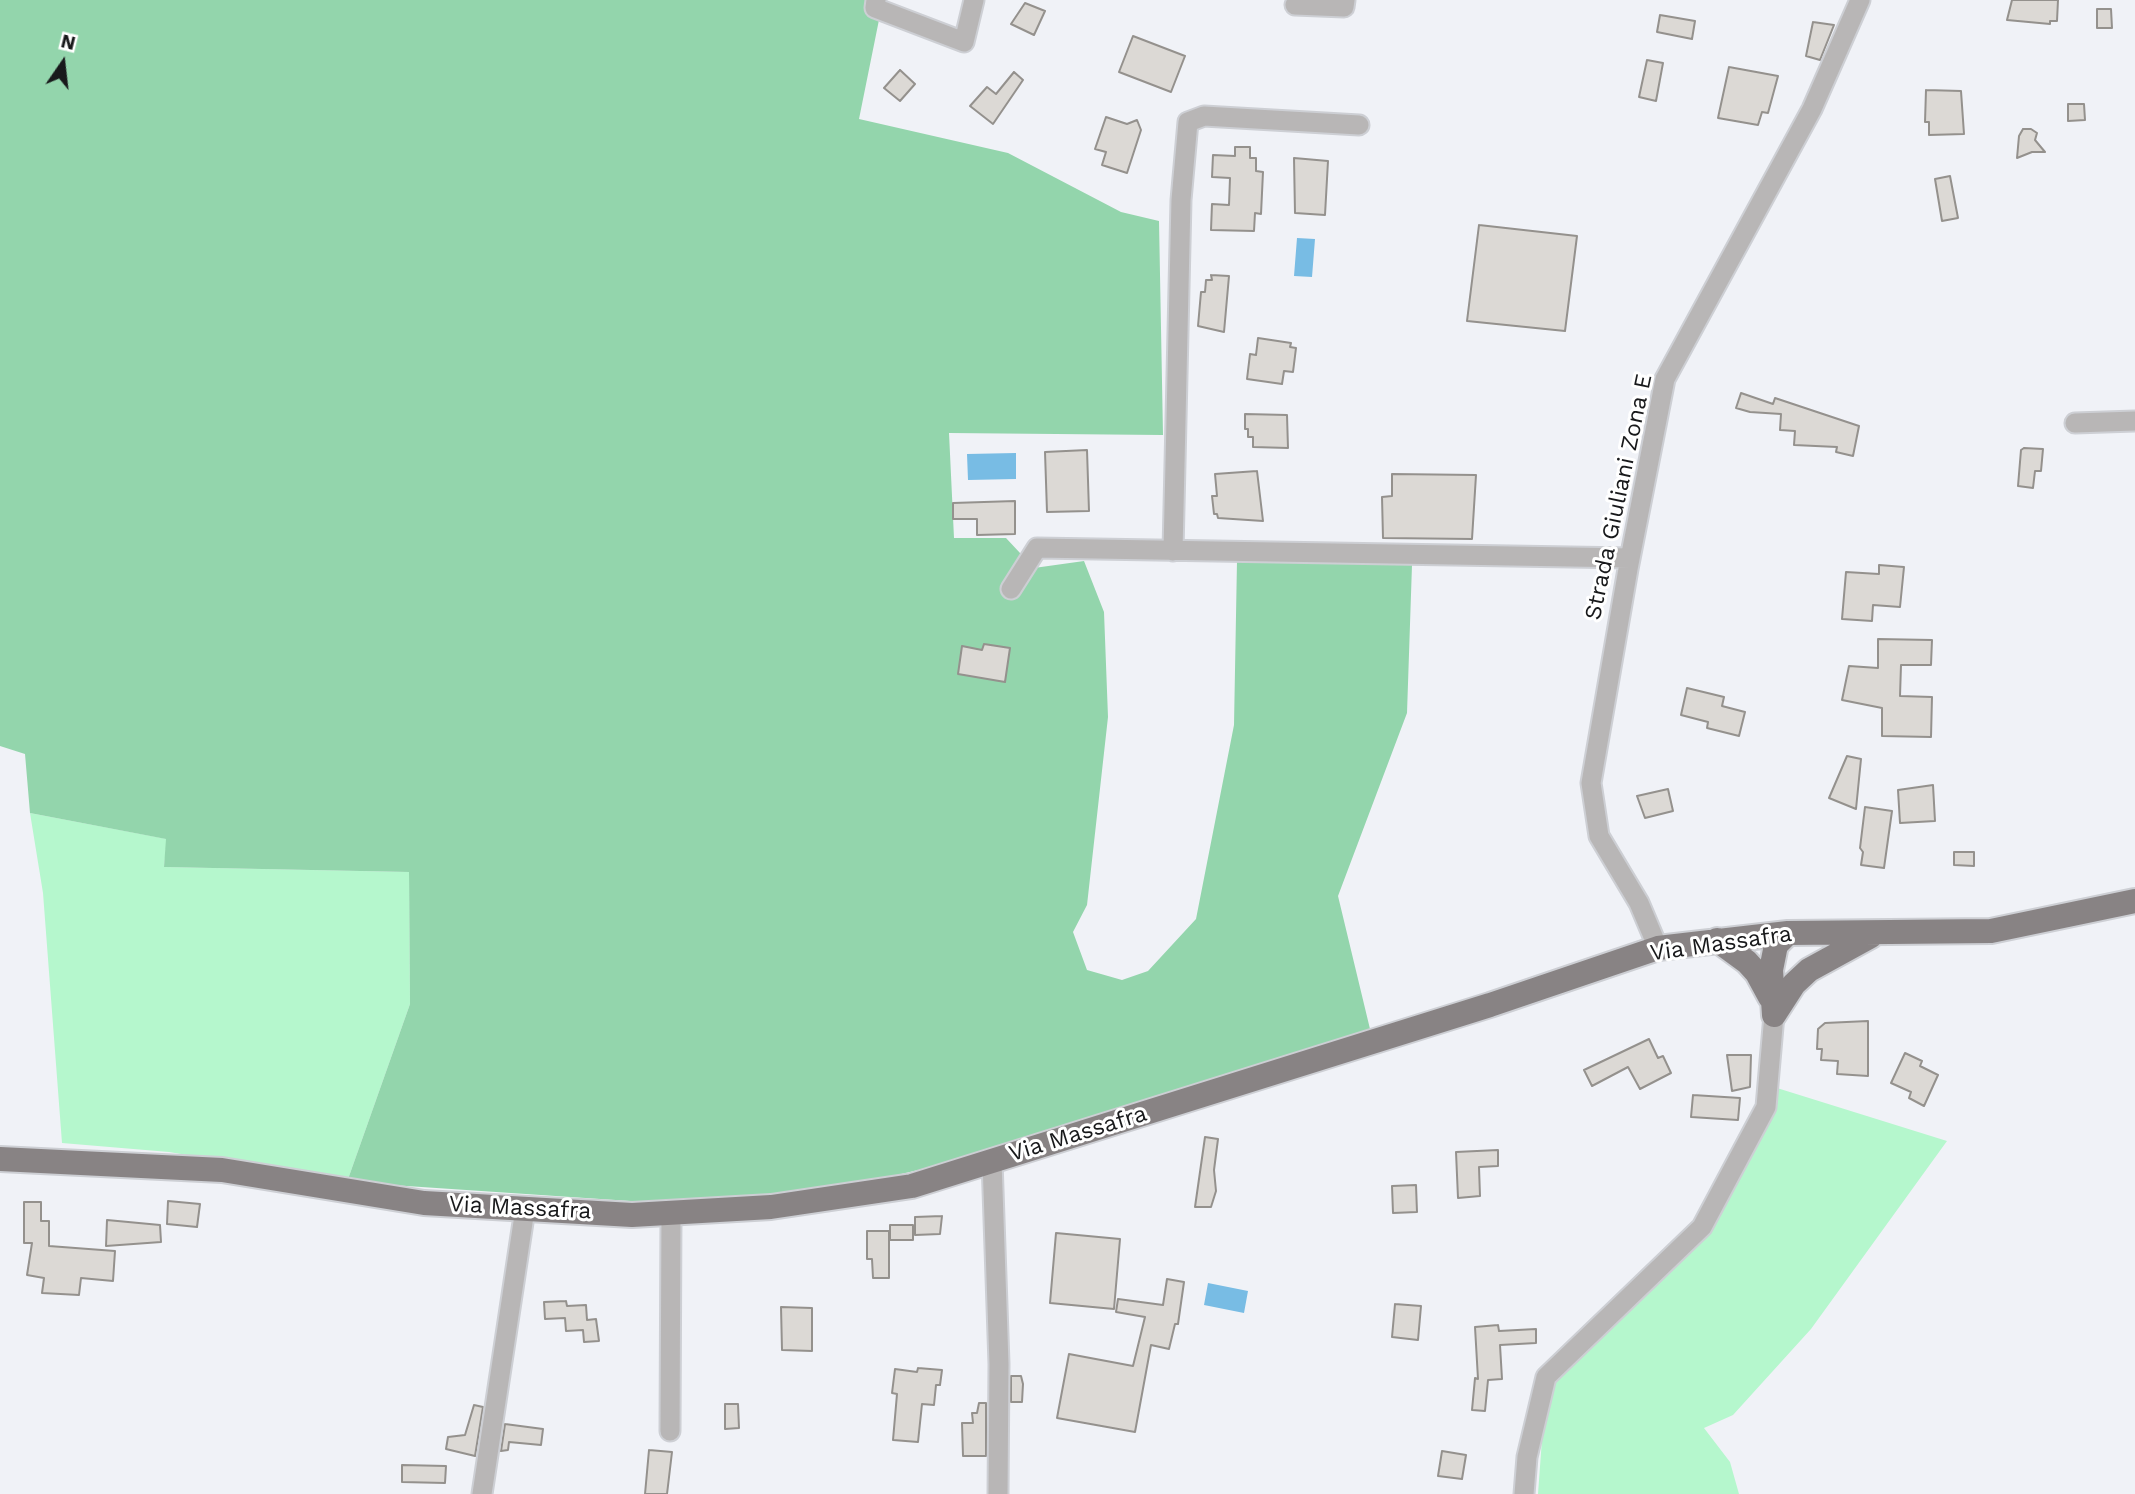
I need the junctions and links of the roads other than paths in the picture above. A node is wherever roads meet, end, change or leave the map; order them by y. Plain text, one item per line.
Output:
1 (876, 0) edge
2 (974, 0) edge
3 (1345, 0) edge
4 (1860, 0) edge
5 (1295, 5) dead end
6 (1359, 125) dead end
7 (2135, 421) edge
8 (2075, 423) dead end
9 (1174, 551) junction
10 (1630, 558) junction
11 (1011, 589) dead end
12 (2135, 901) edge
13 (1878, 932) junction
14 (1788, 933) junction
15 (1717, 940) junction
16 (1658, 948) junction
17 (1794, 984) junction
18 (1773, 1008) junction
19 (0, 1159) edge
20 (992, 1161) junction
21 (525, 1209) junction
22 (671, 1213) junction
23 (670, 1431) dead end
24 (482, 1494) edge
25 (998, 1494) edge
26 (1524, 1494) edge

1 - 2 street
3 - 5 street
4 - 10 street, Strada Giuliani Zona E
6 - 9 street
7 - 8 street
9 - 10 street
9 - 11 street
10 - 16 street, Strada Giuliani Zona E
12 - 13 main road, Via Massafra
13 - 14 main road, Via Massafra
13 - 17 main road
14 - 15 main road, Via Massafra
14 - 17 main road
14 - 18 main road
15 - 16 main road, Via Massafra
15 - 18 main road
16 - 20 main road, Via Massafra
17 - 18 main road
18 - 26 street
19 - 21 main road, Via Massafra
20 - 22 main road, Via Massafra
20 - 25 street
21 - 22 main road, Via Massafra
21 - 24 street
22 - 23 street

